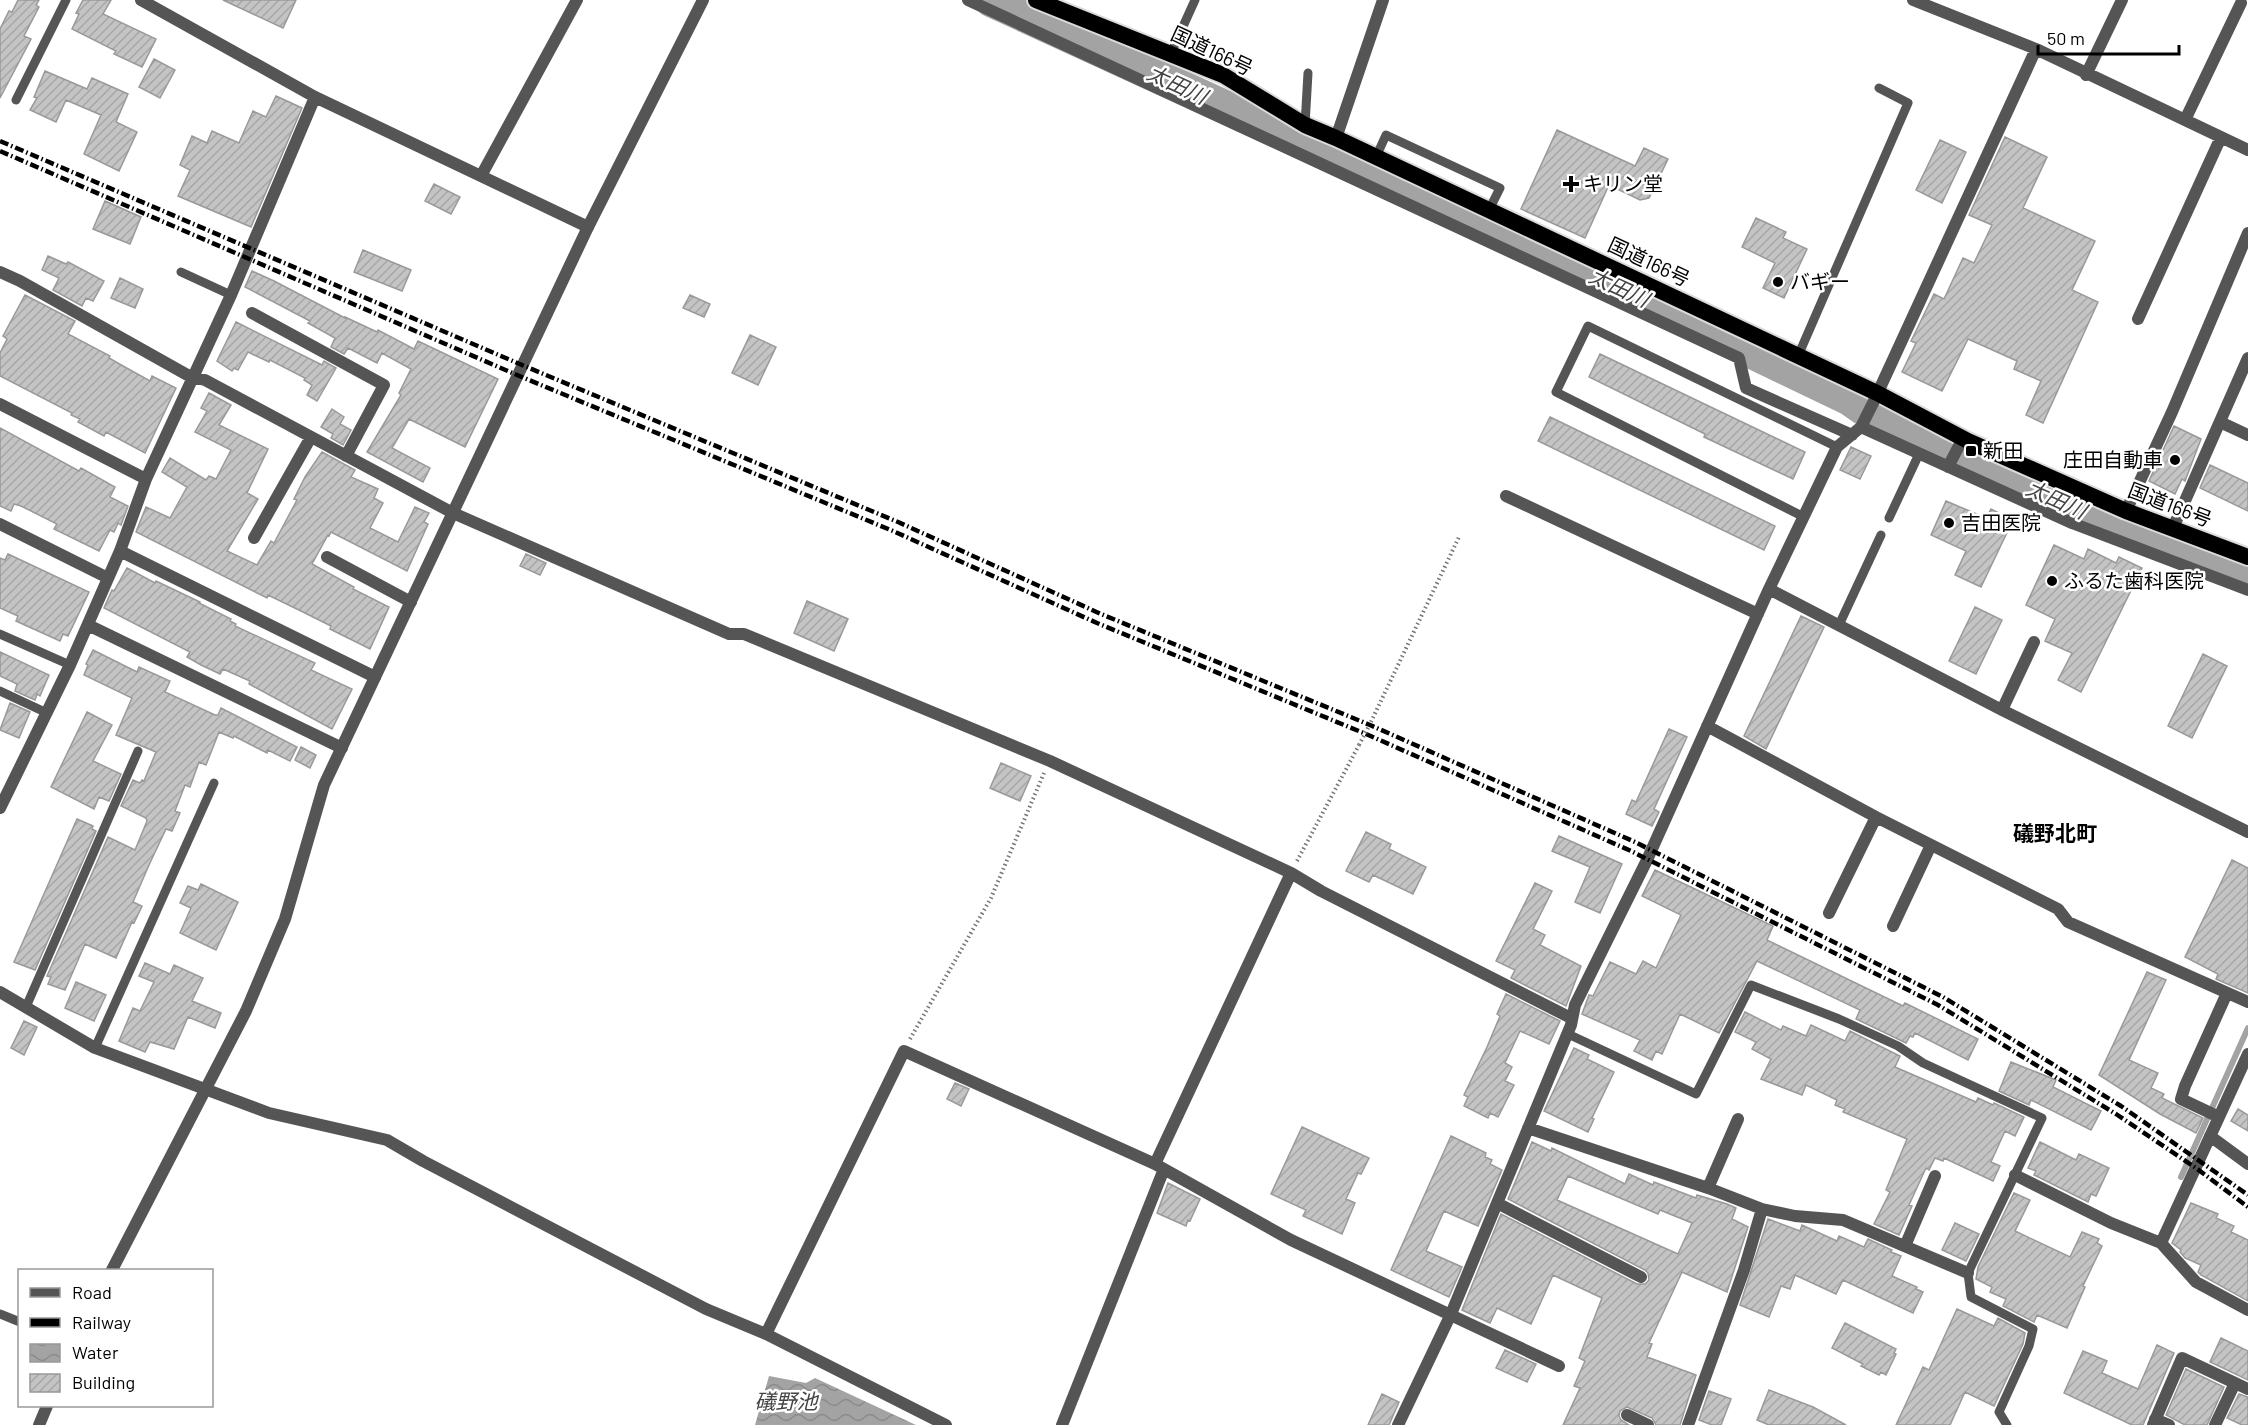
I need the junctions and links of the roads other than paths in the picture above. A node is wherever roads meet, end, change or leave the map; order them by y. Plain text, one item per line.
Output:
1 (66, 0) edge
2 (141, 0) edge
3 (577, 0) edge
4 (703, 0) edge
5 (968, 0) edge
6 (1195, 0) edge
7 (1383, 0) edge
8 (1913, 0) edge
9 (2122, 0) edge
10 (1044, 2) edge
11 (2241, 3) dead end
12 (2036, 49) junction
13 (1171, 53) junction
14 (1308, 73) dead end
15 (2086, 75) junction
16 (1878, 88) dead end
17 (315, 97) junction
18 (16, 100) dead end
19 (2185, 120) junction
20 (1305, 125) junction
21 (2221, 137) junction
22 (1336, 138) junction
23 (2248, 150) edge
24 (1376, 157) junction
25 (481, 176) junction
26 (1489, 210) junction
27 (588, 227) junction
28 (2248, 233) edge
29 (0, 272) edge
30 (181, 272) dead end
31 (231, 295) junction
32 (252, 313) dead end
33 (2138, 320) dead end
34 (1798, 356) junction
35 (2248, 358) edge
36 (192, 377) junction
37 (1876, 397) junction
38 (0, 404) edge
39 (2220, 422) junction
40 (1859, 428) junction
41 (2248, 435) edge
42 (311, 437) junction
43 (1961, 443) junction
44 (1837, 447) junction
45 (1919, 454) junction
46 (346, 456) junction
47 (1949, 465) junction
48 (146, 479) junction
49 (1506, 496) dead end
50 (2083, 498) junction
51 (2126, 511) junction
52 (453, 513) junction
53 (1804, 517) junction
54 (1889, 518) dead end
55 (2073, 520) junction
56 (0, 524) edge
57 (2173, 528) junction
58 (1881, 535) dead end
59 (254, 538) dead end
60 (120, 550) junction
61 (2248, 556) edge
62 (327, 557) dead end
63 (108, 578) junction
64 (1769, 590) junction
65 (2248, 590) edge
66 (411, 602) junction
67 (1758, 614) junction
68 (88, 625) junction
69 (1839, 625) junction
70 (0, 634) edge
71 (2034, 642) dead end
72 (70, 665) junction
73 (375, 677) junction
74 (0, 691) edge
75 (2002, 710) junction
76 (47, 712) junction
77 (1707, 726) junction
78 (342, 748) junction
79 (138, 751) dead end
80 (214, 783) dead end
81 (5, 785) edge
82 (0, 807) edge
83 (1876, 817) junction
84 (2248, 832) edge
85 (1931, 845) junction
86 (1291, 873) junction
87 (1829, 913) dead end
88 (1893, 926) dead end
89 (0, 992) edge
90 (2227, 993) junction
91 (2248, 1002) edge
92 (26, 1007) junction
93 (1571, 1018) junction
94 (1568, 1034) junction
95 (94, 1048) junction
96 (2248, 1054) edge
97 (205, 1091) junction
98 (2213, 1114) junction
99 (1738, 1119) dead end
100 (1528, 1128) junction
101 (2210, 1136) junction
102 (2248, 1164) edge
103 (1159, 1166) junction
104 (2015, 1175) junction
105 (1935, 1176) dead end
106 (1708, 1188) junction
107 (1497, 1203) junction
108 (1762, 1209) junction
109 (2161, 1243) junction
110 (1905, 1246) junction
111 (113, 1269) edge
112 (1968, 1273) junction
113 (1641, 1277) dead end
114 (2248, 1310) edge
115 (0, 1314) edge
116 (1451, 1314) junction
117 (18, 1321) edge
118 (766, 1334) junction
119 (1559, 1366) dead end
120 (2235, 1383) junction
121 (2248, 1389) edge
122 (48, 1407) edge
123 (1627, 1415) dead end
124 (2154, 1422) edge
125 (39, 1425) edge
126 (946, 1425) edge
127 (1062, 1425) edge
128 (1398, 1425) edge
129 (1648, 1425) edge
130 (1688, 1425) edge
131 (2007, 1425) edge
132 (2169, 1425) edge
133 (2215, 1425) edge

1 - 18 lane
2 - 17 street
3 - 25 street
4 - 27 street
5 - 40 street
6 - 13 lane
7 - 22 street
8 - 12 street
9 - 15 street
10 - 13 highway, 国道166号
11 - 19 street
12 - 15 street
12 - 37 street
13 - 20 highway, 国道166号
14 - 20 lane
15 - 19 street
16 - 34 lane
17 - 25 street
17 - 31 street
19 - 21 street
20 - 22 highway, 国道166号
21 - 23 street
21 - 33 street
22 - 24 highway, 国道166号
24 - 26 highway, 国道166号
24 - 26 lane
25 - 27 street
26 - 34 highway, 国道166号
27 - 52 street
28 - 51 street
29 - 36 street
30 - 31 lane
31 - 36 street
32 - 46 street
34 - 37 highway, 国道166号
35 - 39 street
36 - 42 street
36 - 48 street
37 - 40 street
37 - 43 highway, 国道166号
38 - 48 street
39 - 41 street
39 - 57 street
40 - 44 street
40 - 45 street
42 - 46 street
42 - 59 street
43 - 47 street
43 - 50 highway, 国道166号
44 - 53 street
44 - 53 lane
45 - 47 street
45 - 54 lane
46 - 52 street
47 - 55 street
48 - 60 street
49 - 67 street
50 - 51 highway, 国道166号
50 - 55 street
51 - 57 highway, 国道166号
52 - 66 street
52 - 86 street
53 - 64 street
55 - 65 street
56 - 63 street
57 - 61 highway, 国道166号
58 - 69 lane
60 - 63 street
60 - 73 street
62 - 66 street
63 - 68 street
64 - 67 street
64 - 69 street
66 - 73 street
67 - 77 street
68 - 72 street
68 - 78 street
69 - 75 street
70 - 72 lane
71 - 75 street
72 - 76 street
73 - 78 street
74 - 76 lane
75 - 84 street
76 - 81 street
77 - 83 street
77 - 93 street
78 - 97 street
79 - 92 lane
80 - 95 lane
81 - 82 street
83 - 85 street
83 - 87 street
85 - 88 street
85 - 90 street
86 - 93 street
86 - 103 street
89 - 92 street
90 - 91 street
90 - 98 street
92 - 95 street
93 - 94 street
94 - 100 street
94 - 104 lane
95 - 97 street
96 - 98 street
97 - 111 street
97 - 118 street
98 - 101 street
99 - 106 street
100 - 106 street
100 - 107 street
101 - 102 street
101 - 109 street
103 - 116 street
103 - 118 street
103 - 127 street
104 - 109 street
104 - 112 lane
105 - 110 street
106 - 108 street
107 - 113 street
107 - 116 street
108 - 110 street
108 - 130 street
109 - 114 street
110 - 112 street
112 - 131 lane
115 - 117 lane
116 - 119 street
116 - 128 street
118 - 126 street
120 - 121 street
120 - 124 street
120 - 133 street
122 - 125 street
123 - 129 street
124 - 132 street

